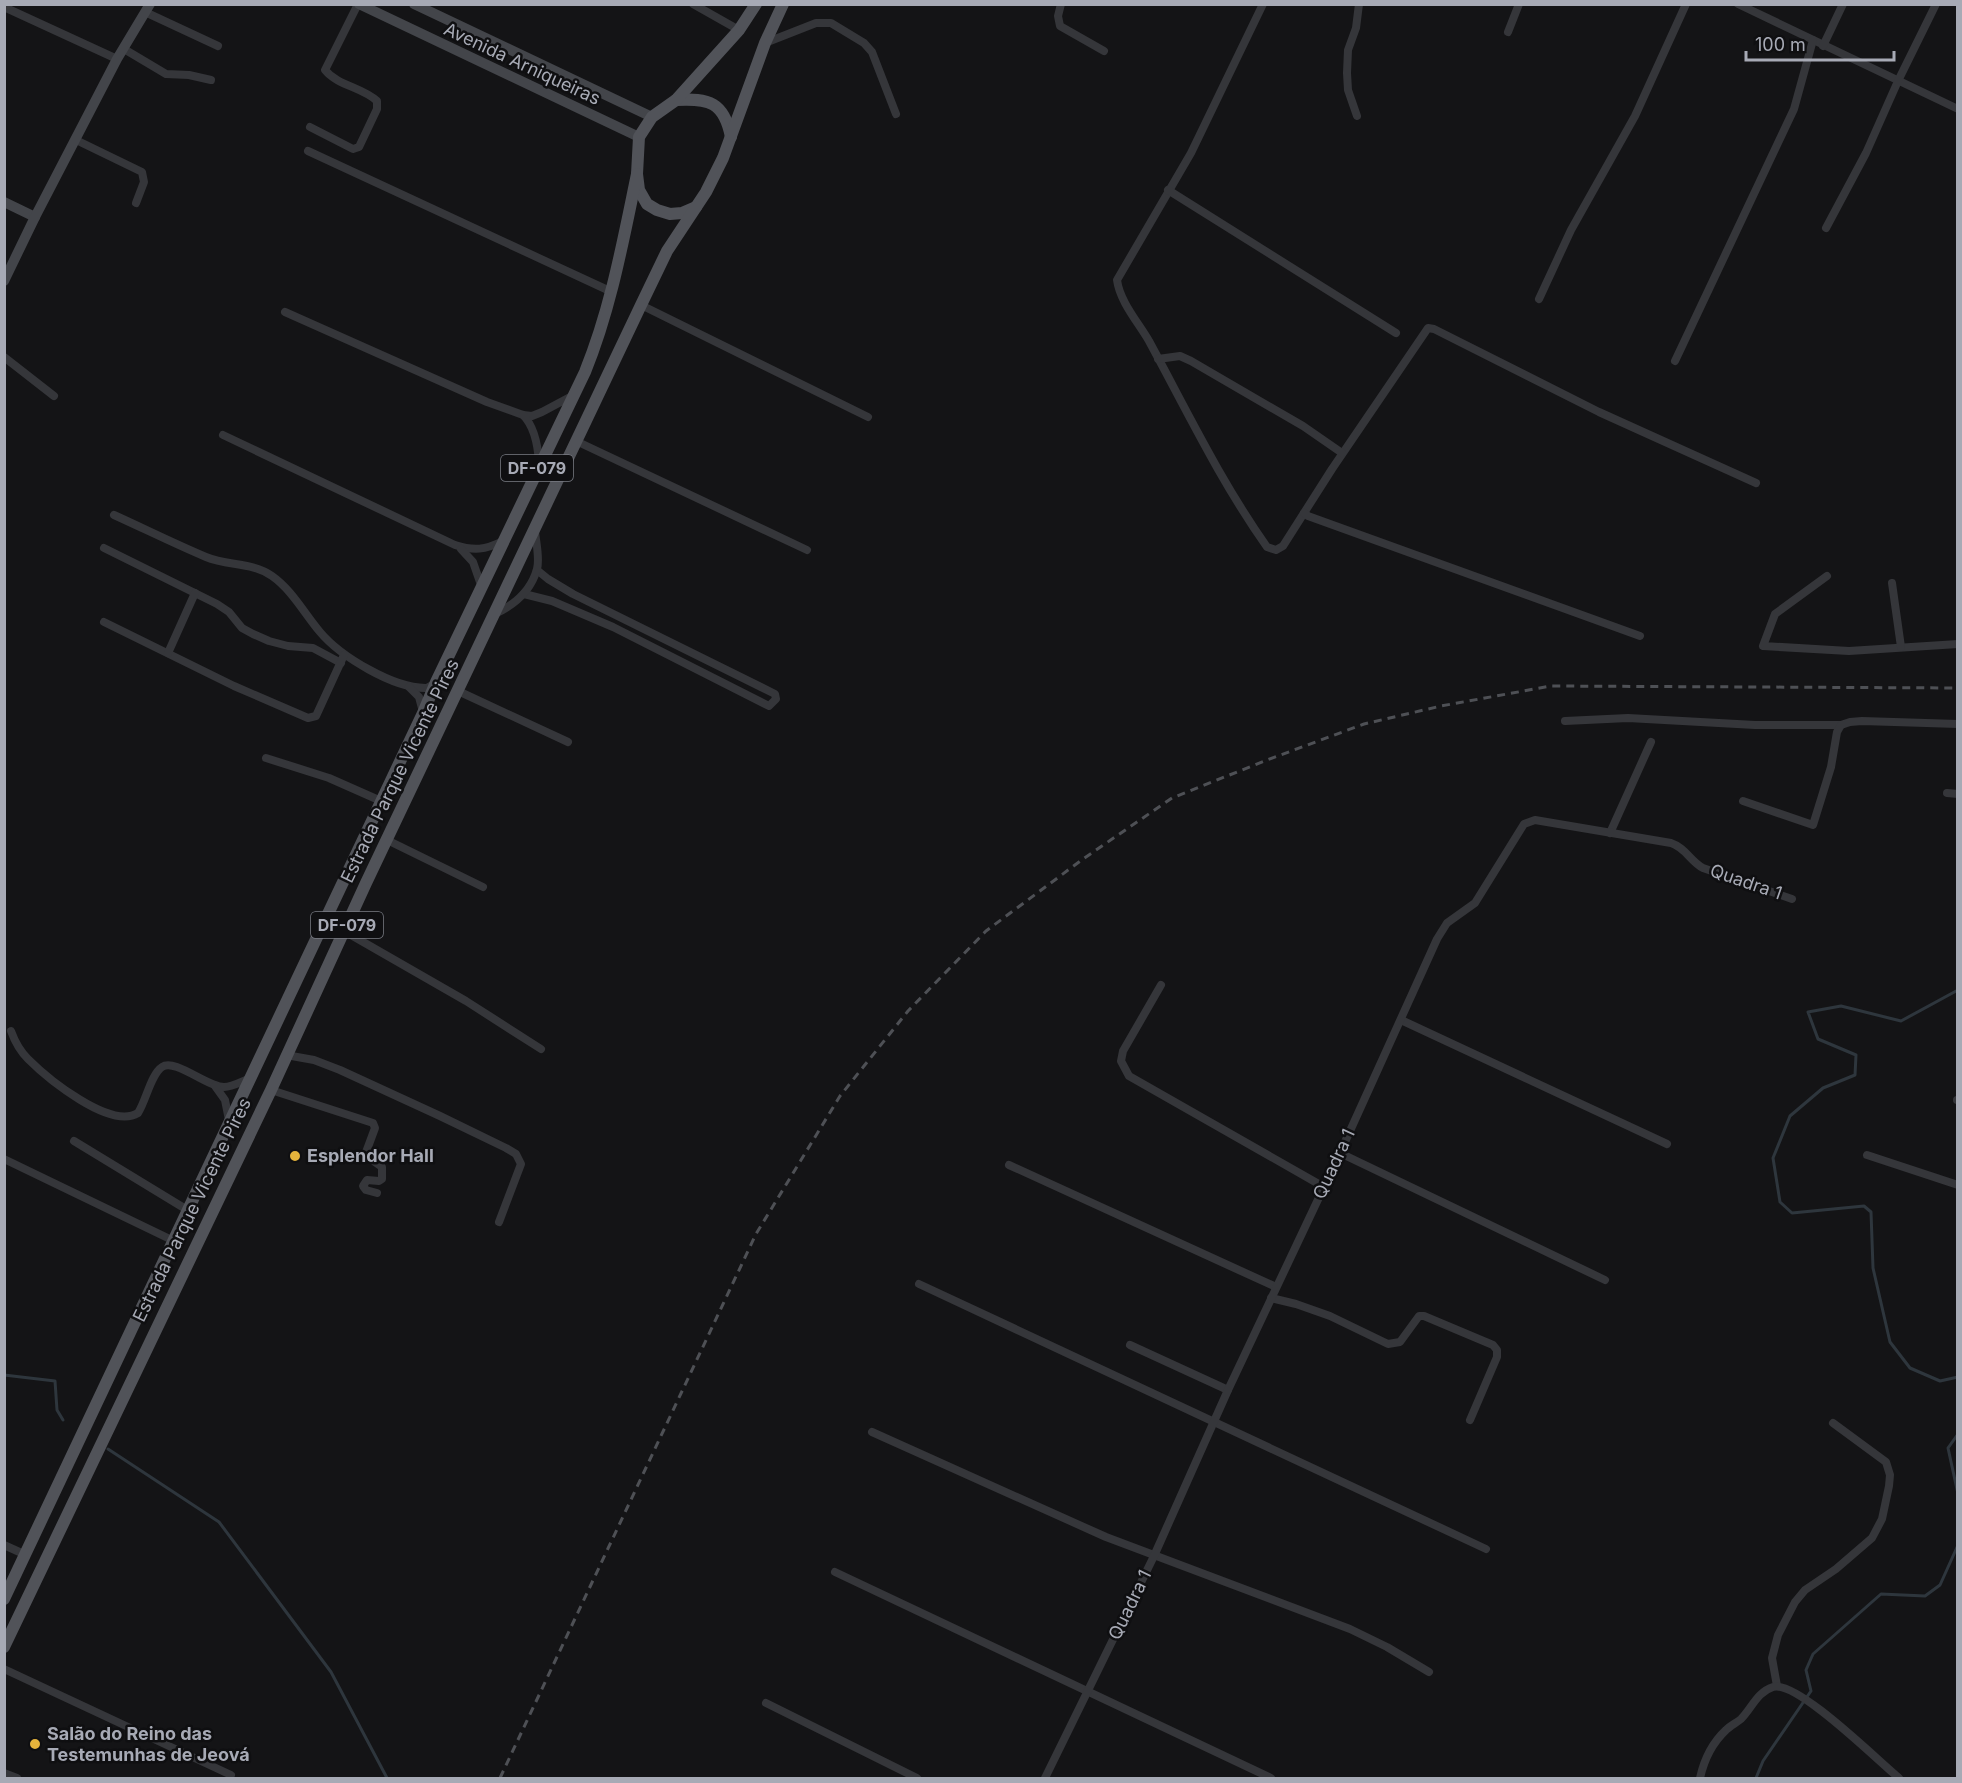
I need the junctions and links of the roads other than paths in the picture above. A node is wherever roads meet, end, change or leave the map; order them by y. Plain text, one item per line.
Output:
1 (359, 4) edge
2 (414, 4) edge
3 (693, 4) edge
4 (756, 4) edge
5 (783, 4) edge
6 (1061, 4) edge
7 (1263, 4) edge
8 (1359, 4) edge
9 (1519, 4) edge
10 (1686, 4) edge
11 (1738, 4) edge
12 (1843, 4) edge
13 (1936, 4) edge
14 (4, 7) edge
15 (148, 8) edge
16 (739, 30) junction
17 (1508, 32) dead end
18 (1813, 40) junction
19 (765, 43) junction
20 (218, 46) dead end
21 (1823, 46) junction
22 (124, 49) junction
23 (1104, 51) dead end
24 (117, 58) junction
25 (211, 80) dead end
26 (1898, 81) junction
27 (676, 100) junction
28 (1958, 109) edge
29 (896, 114) dead end
30 (1357, 116) dead end
31 (652, 117) junction
32 (310, 127) dead end
33 (639, 137) junction
34 (731, 138) junction
35 (76, 140) junction
36 (308, 151) dead end
37 (637, 174) junction
38 (1168, 190) junction
39 (4, 202) edge
40 (136, 203) dead end
41 (696, 207) junction
42 (35, 218) junction
43 (1826, 228) dead end
44 (6, 275) edge
45 (612, 292) junction
46 (1539, 299) dead end
47 (640, 304) junction
48 (285, 312) dead end
49 (1396, 333) dead end
50 (4, 357) edge
51 (1158, 359) junction
52 (1675, 361) dead end
53 (54, 396) dead end
54 (572, 396) junction
55 (523, 415) junction
56 (868, 417) dead end
57 (222, 435) dead end
58 (576, 441) junction
59 (1342, 453) junction
60 (540, 463) junction
61 (1756, 483) dead end
62 (1304, 513) junction
63 (114, 515) dead end
64 (535, 526) junction
65 (503, 541) junction
66 (455, 545) junction
67 (104, 548) dead end
68 (807, 550) dead end
69 (537, 570) junction
70 (1827, 576) dead end
71 (1892, 583) dead end
72 (481, 586) junction
73 (195, 593) junction
74 (524, 594) junction
75 (573, 594) junction
76 (568, 608) junction
77 (494, 615) junction
78 (618, 617) junction
79 (104, 622) dead end
80 (613, 627) junction
81 (1640, 636) dead end
82 (1958, 644) edge
83 (1900, 647) junction
84 (684, 649) junction
85 (168, 653) junction
86 (342, 659) junction
87 (680, 659) junction
88 (436, 682) junction
89 (408, 686) junction
90 (458, 691) junction
91 (423, 713) junction
92 (1565, 721) dead end
93 (1958, 724) edge
94 (1841, 725) junction
95 (568, 742) dead end
96 (1651, 742) dead end
97 (266, 758) dead end
98 (1947, 793) dead end
99 (1958, 794) edge
100 (381, 801) junction
101 (1743, 801) dead end
102 (372, 820) junction
103 (392, 828) junction
104 (1610, 833) junction
105 (387, 840) junction
106 (361, 844) junction
107 (380, 853) junction
108 (483, 887) dead end
109 (1792, 899) dead end
110 (344, 931) junction
111 (1161, 985) dead end
112 (1401, 1020) junction
113 (11, 1031) dead end
114 (541, 1049) dead end
115 (286, 1055) junction
116 (251, 1078) junction
117 (215, 1086) junction
118 (271, 1090) junction
119 (229, 1120) junction
120 (74, 1141) dead end
121 (1667, 1144) dead end
122 (1340, 1154) junction
123 (1867, 1155) dead end
124 (4, 1159) edge
125 (1009, 1165) dead end
126 (1958, 1185) edge
127 (1324, 1187) junction
128 (377, 1193) dead end
129 (189, 1211) junction
130 (499, 1221) dead end
131 (174, 1241) junction
132 (1605, 1280) dead end
133 (919, 1284) dead end
134 (1276, 1287) junction
135 (1271, 1298) junction
136 (1130, 1345) dead end
137 (1227, 1390) junction
138 (1470, 1420) dead end
139 (1213, 1423) junction
140 (1833, 1423) dead end
141 (872, 1432) dead end
142 (4, 1545) edge
143 (1486, 1549) dead end
144 (26, 1555) junction
145 (1154, 1556) junction
146 (835, 1572) dead end
147 (4, 1599) edge
148 (4, 1605) edge
149 (4, 1609) edge
150 (7, 1633) edge
151 (4, 1647) edge
152 (4, 1669) edge
153 (1429, 1672) dead end
154 (1777, 1686) junction
155 (1087, 1693) junction
156 (766, 1703) dead end
157 (4, 1773) edge
158 (231, 1775) dead end
159 (17, 1779) edge
160 (917, 1779) edge
161 (1045, 1779) edge
162 (1271, 1779) edge
163 (1700, 1779) edge
164 (1899, 1779) edge

1 - 32 street
1 - 33 street, Avenida Arniqueiras
2 - 31 street, Avenida Arniqueiras
3 - 16 street
4 - 16 main road, DF-079
5 - 19 main road, DF-079
6 - 23 street
7 - 38 street
8 - 30 street
9 - 17 street
10 - 46 street
11 - 18 street
12 - 21 street
13 - 26 street
14 - 24 street
15 - 20 street
15 - 22 street
16 - 27 main road, DF-079
18 - 21 street
18 - 52 street
19 - 29 street
19 - 34 main road, DF-079
21 - 26 street
22 - 24 street
22 - 25 street
24 - 35 street
26 - 28 street
26 - 43 street
27 - 31 main road, DF-079
27 - 34 main road
31 - 33 main road, DF-079
33 - 37 main road, DF-079
34 - 41 main road, DF-079
35 - 40 street
35 - 42 street
36 - 45 street
37 - 41 main road, DF-079
37 - 45 main road, Estrada Parque Vicente Pires / DF-079
38 - 49 street
38 - 51 street
39 - 42 street
41 - 47 main road, Estrada Parque Vicente Pires / DF-079
42 - 44 street
45 - 54 main road, Estrada Parque Vicente Pires / DF-079
47 - 56 street
47 - 58 main road, Estrada Parque Vicente Pires / DF-079
48 - 55 street
50 - 53 street
51 - 59 street
51 - 62 street
54 - 55 street
54 - 60 main road, Estrada Parque Vicente Pires / DF-079
55 - 60 street
57 - 66 street
58 - 64 main road, Estrada Parque Vicente Pires / DF-079
58 - 68 street
59 - 61 street
59 - 62 street
60 - 65 main road, Estrada Parque Vicente Pires / DF-079
62 - 81 street
63 - 86 street
64 - 69 street
64 - 77 main road, Estrada Parque Vicente Pires / DF-079
65 - 66 street
65 - 72 main road, Estrada Parque Vicente Pires / DF-079
66 - 72 street
67 - 73 street
69 - 74 street
69 - 75 street
70 - 83 street
71 - 83 street
72 - 88 main road, Estrada Parque Vicente Pires / DF-079
73 - 85 street
73 - 86 street
74 - 76 street
74 - 77 street
75 - 76 street
75 - 78 street
76 - 80 street
77 - 90 main road, Estrada Parque Vicente Pires / DF-079
78 - 80 street
78 - 84 street
79 - 85 street
80 - 87 street
82 - 83 street
84 - 87 street
84 - 87 street
85 - 86 street
86 - 89 street
88 - 89 street
88 - 91 main road, Estrada Parque Vicente Pires / DF-079
89 - 91 street
90 - 95 street
90 - 103 main road, Estrada Parque Vicente Pires / DF-079
91 - 100 main road, Estrada Parque Vicente Pires / DF-079
92 - 94 street
93 - 94 street
94 - 101 street
96 - 104 street
97 - 100 street
98 - 99 street
100 - 102 main road, Estrada Parque Vicente Pires / DF-079
102 - 103 main road
102 - 106 main road, Estrada Parque Vicente Pires / DF-079
103 - 105 main road, Estrada Parque Vicente Pires / DF-079
104 - 109 street, Quadra 1
104 - 112 street, Quadra 1
105 - 107 main road, Estrada Parque Vicente Pires / DF-079
105 - 108 street
106 - 107 main road
106 - 116 main road, Estrada Parque Vicente Pires / DF-079
107 - 110 main road, Estrada Parque Vicente Pires / DF-079
110 - 114 street
110 - 115 main road, Estrada Parque Vicente Pires / DF-079
111 - 127 street
112 - 121 street
112 - 122 street, Quadra 1
113 - 117 street
115 - 118 main road, Estrada Parque Vicente Pires / DF-079
115 - 130 street
116 - 117 street
116 - 119 main road, Estrada Parque Vicente Pires / DF-079
117 - 119 street
118 - 128 street
118 - 150 main road, Estrada Parque Vicente Pires / DF-079
119 - 129 main road, Estrada Parque Vicente Pires / DF-079
120 - 129 street
122 - 127 street, Quadra 1
122 - 132 street
123 - 126 street
124 - 131 street
125 - 134 street
127 - 134 street, Quadra 1
129 - 131 main road, Estrada Parque Vicente Pires / DF-079
131 - 144 main road, Estrada Parque Vicente Pires / DF-079
133 - 139 street
134 - 135 street, Quadra 1
135 - 137 street, Quadra 1
135 - 138 street
136 - 137 street
137 - 139 street, Quadra 1
139 - 143 street
139 - 145 street, Quadra 1
140 - 154 street
141 - 145 street
142 - 144 street
144 - 147 main road, Estrada Parque Vicente Pires / DF-079
145 - 153 street
145 - 155 street, Quadra 1
146 - 155 street
148 - 149 main road
150 - 151 main road, Estrada Parque Vicente Pires / DF-079
152 - 158 street
154 - 163 street
154 - 164 street
155 - 161 street, Quadra 1
155 - 162 street
156 - 160 street
157 - 159 street

